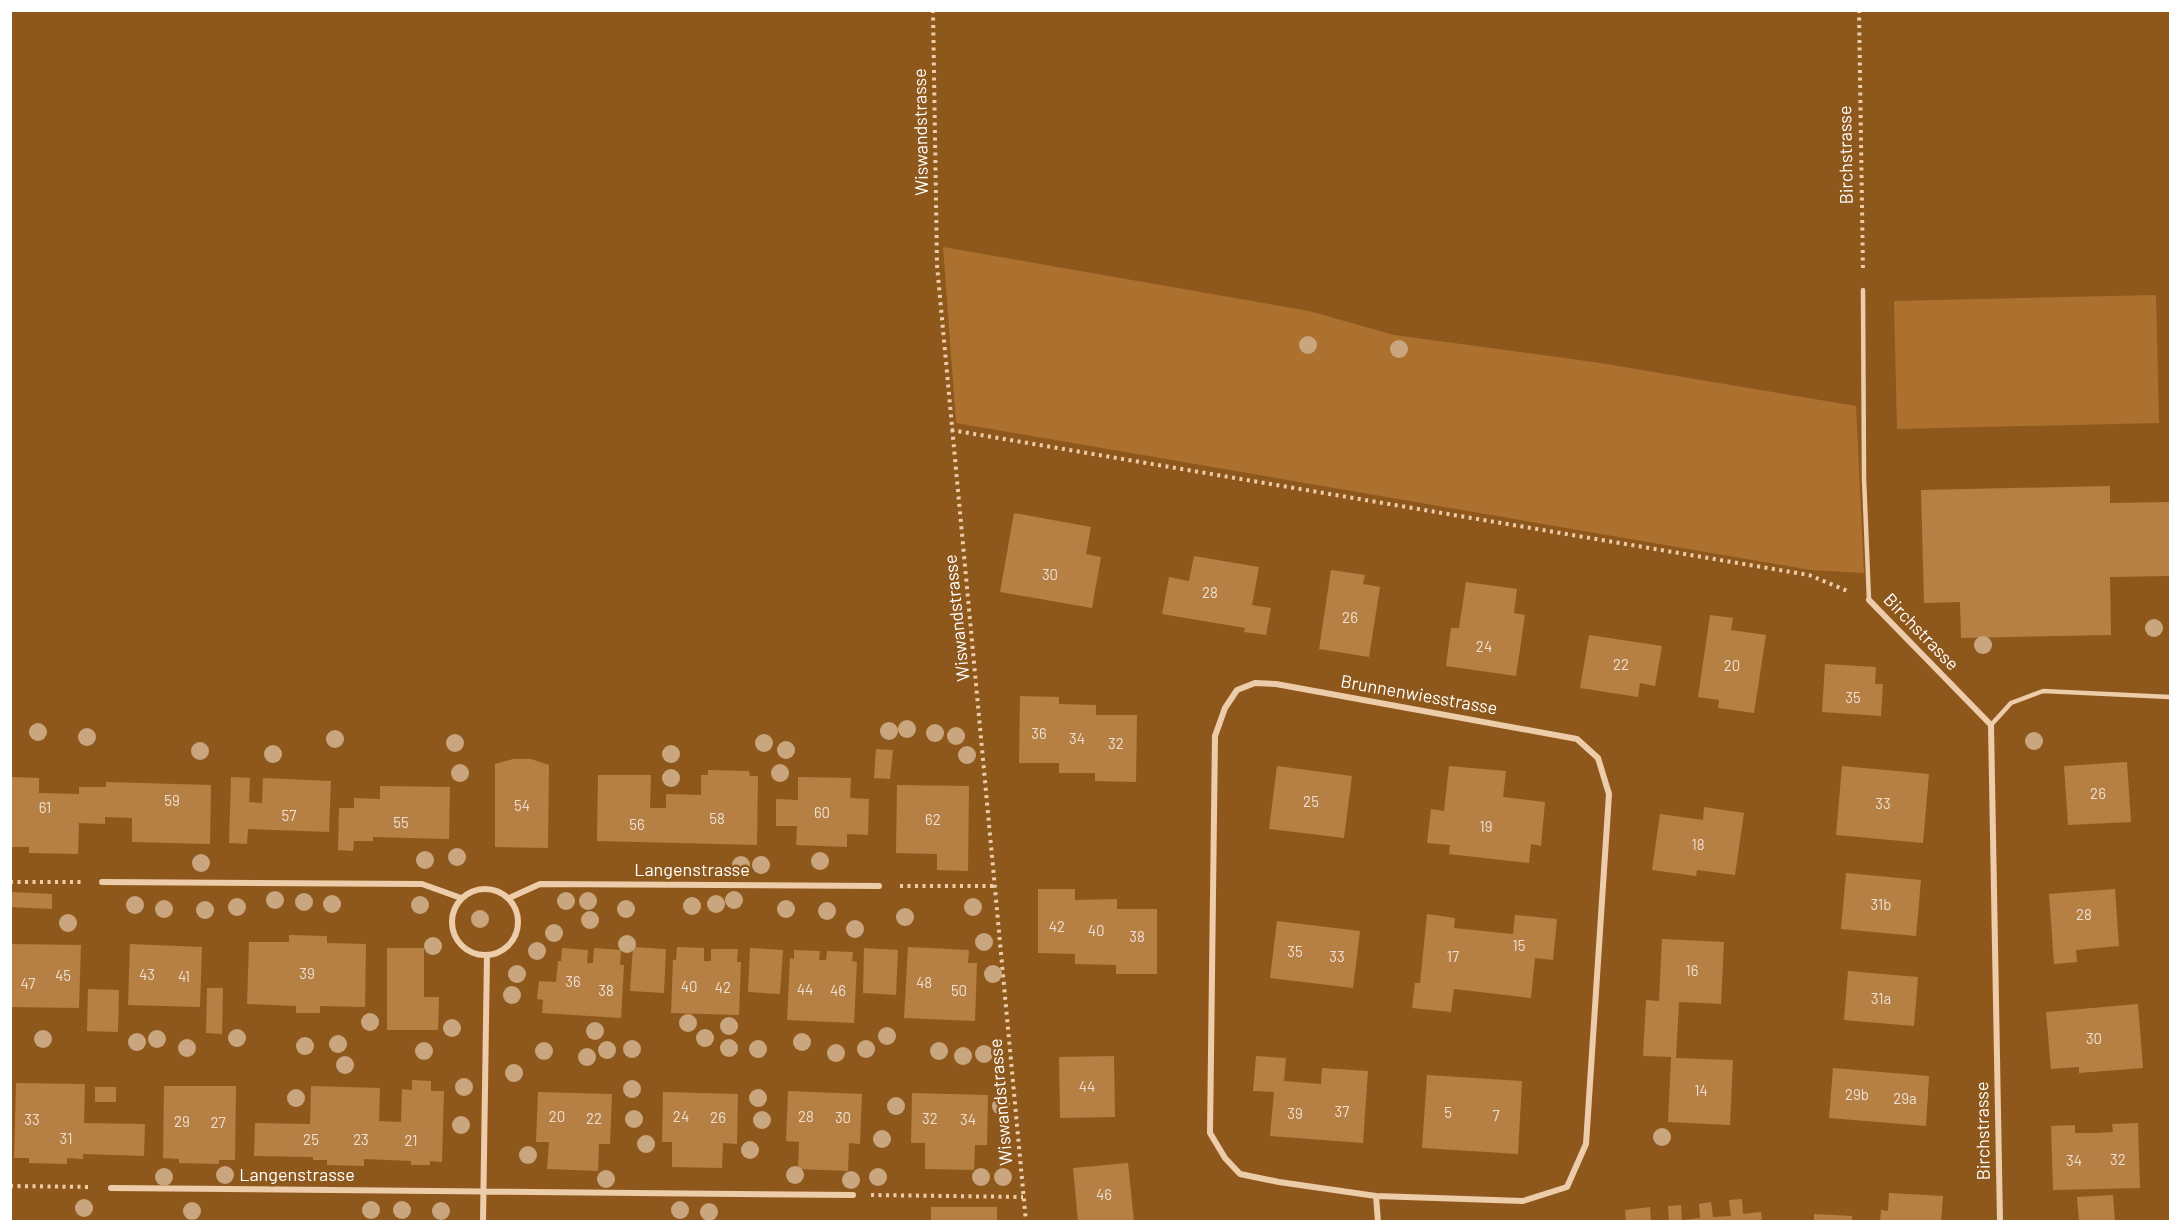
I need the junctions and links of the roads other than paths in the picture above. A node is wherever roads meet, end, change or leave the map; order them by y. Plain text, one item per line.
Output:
1 (1863, 290) road end
2 (1869, 600) joint
3 (2170, 697) edge
4 (1991, 725) junction
5 (102, 882) road end
6 (879, 886) road end
7 (460, 898) junction
8 (509, 898) junction
9 (487, 955) junction
10 (111, 1188) road end
11 (482, 1191) junction
12 (853, 1195) road end
13 (1376, 1196) junction
14 (483, 1221) edge
15 (1378, 1221) edge
16 (2000, 1221) edge

1 - 2 lane, Birchstrasse
2 - 4 street, Birchstrasse
3 - 4 lane
4 - 16 street, Birchstrasse
5 - 7 street
6 - 8 street, Langenstrasse
7 - 8 street
7 - 9 street
8 - 9 street
9 - 11 street
10 - 11 street, Langenstrasse
11 - 12 street, Langenstrasse
11 - 14 street
13 - 13 street, Brunnenwiesstrasse
13 - 15 street

